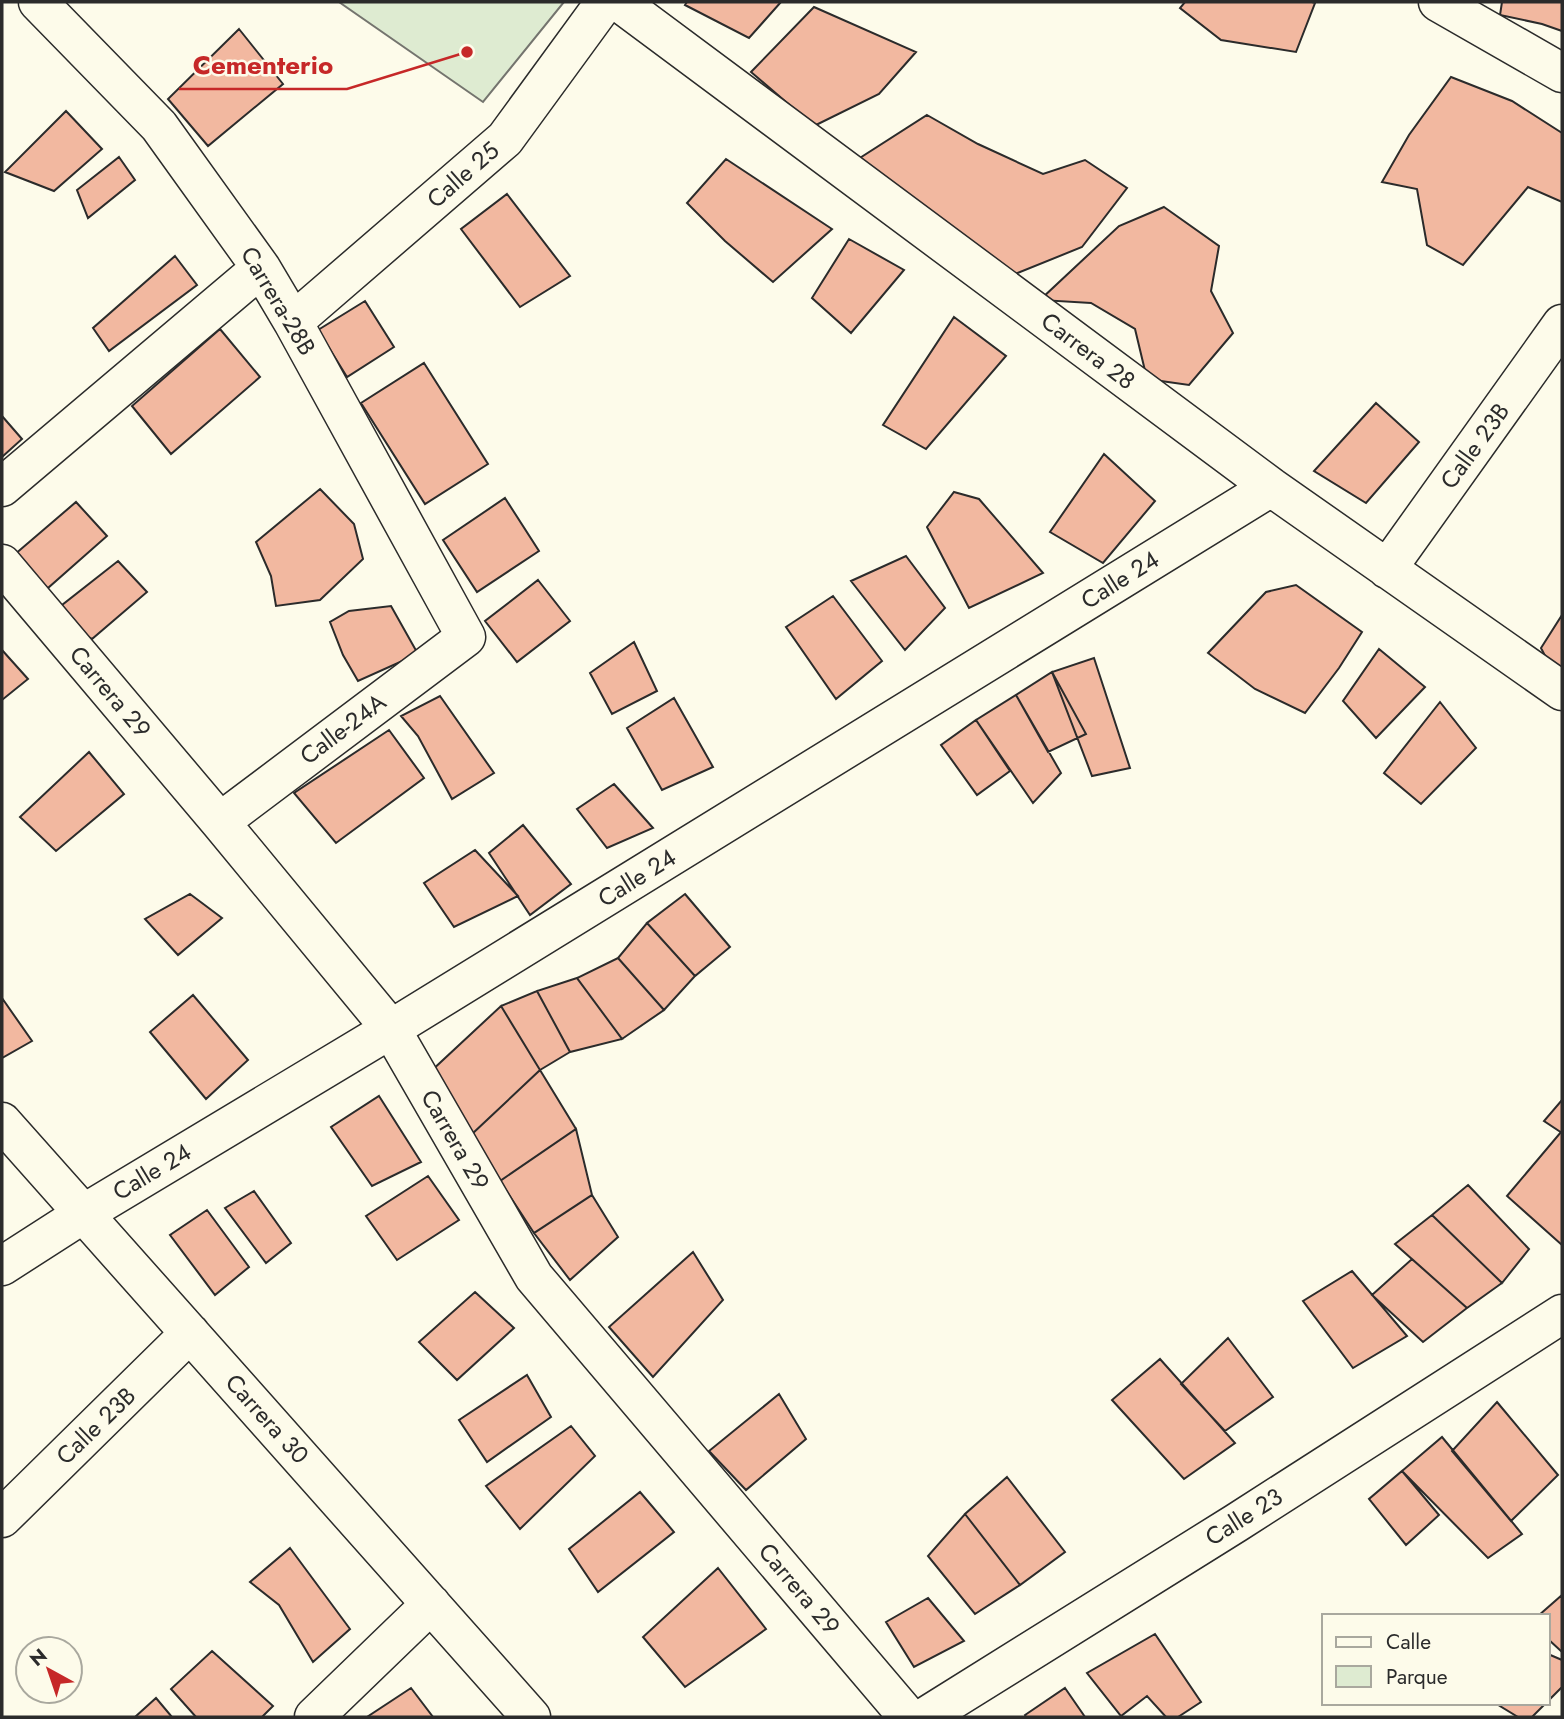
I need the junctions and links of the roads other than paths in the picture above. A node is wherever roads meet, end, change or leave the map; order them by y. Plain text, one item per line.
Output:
1 (38, 2) edge
2 (605, 2) edge
3 (619, 2) edge
4 (1438, 2) edge
5 (1562, 73) edge
6 (261, 268) junction
7 (293, 322) junction
8 (1562, 324) edge
9 (2, 487) edge
10 (1271, 487) junction
11 (2, 564) edge
12 (1387, 569) junction
13 (466, 637) joint
14 (1562, 691) edge
15 (220, 822) junction
16 (391, 1029) junction
17 (2, 1122) edge
18 (83, 1214) junction
19 (2, 1266) edge
20 (1562, 1314) edge
21 (190, 1333) junction
22 (2, 1518) edge
23 (430, 1604) junction
24 (314, 1717) edge
25 (531, 1717) edge
26 (908, 1717) edge
27 (925, 1717) edge

1 - 6 street, Carrera-28B
2 - 7 street, Calle 25
3 - 10 street, Carrera 28
4 - 5 street
6 - 7 street, Carrera-28B
6 - 9 street
7 - 13 street, Carrera-28B
8 - 12 street, Calle 23B
10 - 12 street, Carrera 28
10 - 16 street, Calle 24
11 - 15 street, Carrera 29
12 - 14 street, Carrera 28
13 - 15 street, Calle-24A
15 - 16 street, Carrera 29
16 - 18 street, Calle 24
16 - 26 street, Carrera 29
17 - 18 street, Carrera 30
18 - 19 street, Calle 24
18 - 21 street, Carrera 30
20 - 27 street, Calle 23
21 - 22 street, Calle 23B
21 - 23 street, Carrera 30
23 - 24 street
23 - 25 street, Carrera 30

